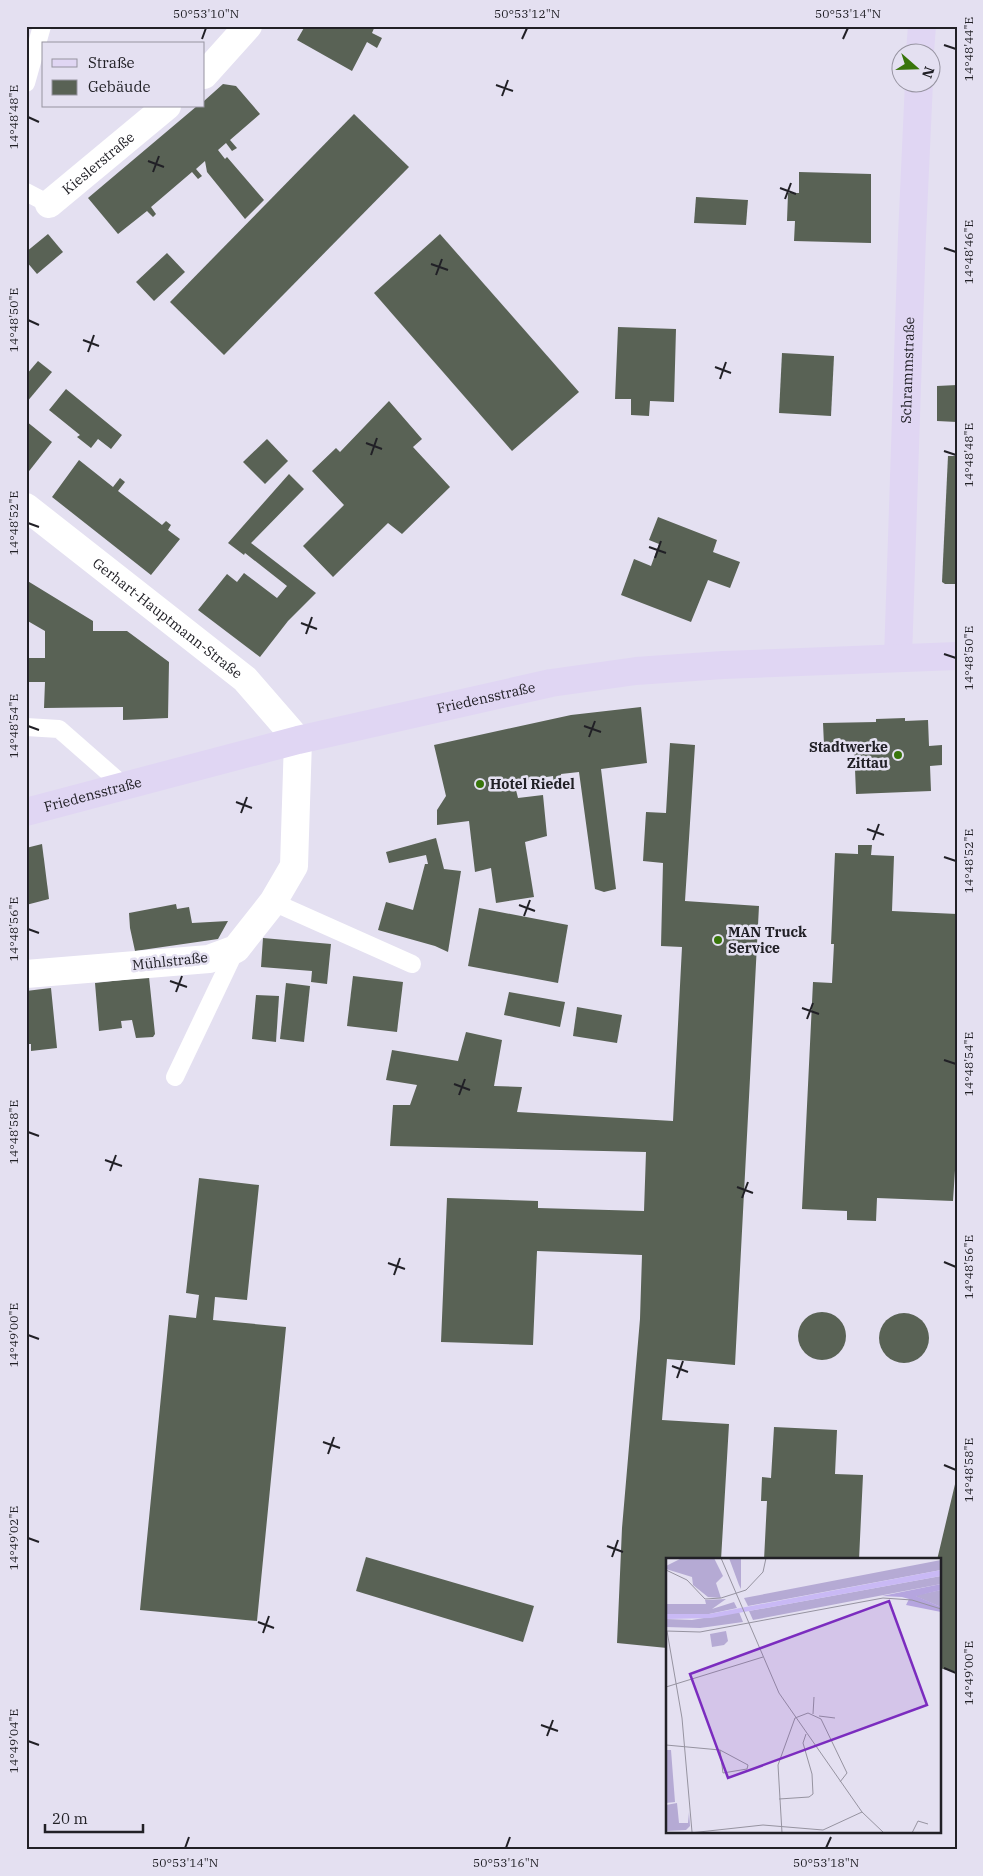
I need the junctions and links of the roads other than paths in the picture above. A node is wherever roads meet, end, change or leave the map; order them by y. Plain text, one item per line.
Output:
1 (42, 26) edge
2 (248, 26) edge
3 (922, 26) edge
4 (921, 42) edge
5 (205, 74) edge
6 (26, 83) edge
7 (919, 92) edge
8 (164, 108) edge
9 (37, 198) edge
10 (26, 507) edge
11 (957, 656) edge
12 (898, 658) junction
13 (26, 727) edge
14 (298, 740) junction
15 (124, 786) junction
16 (26, 812) edge
17 (273, 902) junction
18 (236, 949) junction
19 (412, 964) dead end
20 (26, 974) edge
21 (176, 1077) dead end

1 - 6 lane
2 - 5 street
3 - 4 main road
7 - 12 main road, Schrammstraße
8 - 9 street, Kieslerstraße
10 - 14 street, Gerhart-Hauptmann-Straße
11 - 12 main road, Friedensstraße
12 - 14 main road, Friedensstraße
13 - 15 lane
14 - 15 main road, Friedensstraße
14 - 17 street
15 - 16 main road, Friedensstraße
17 - 18 street
17 - 19 lane
18 - 20 street, Mühlstraße
18 - 21 lane

